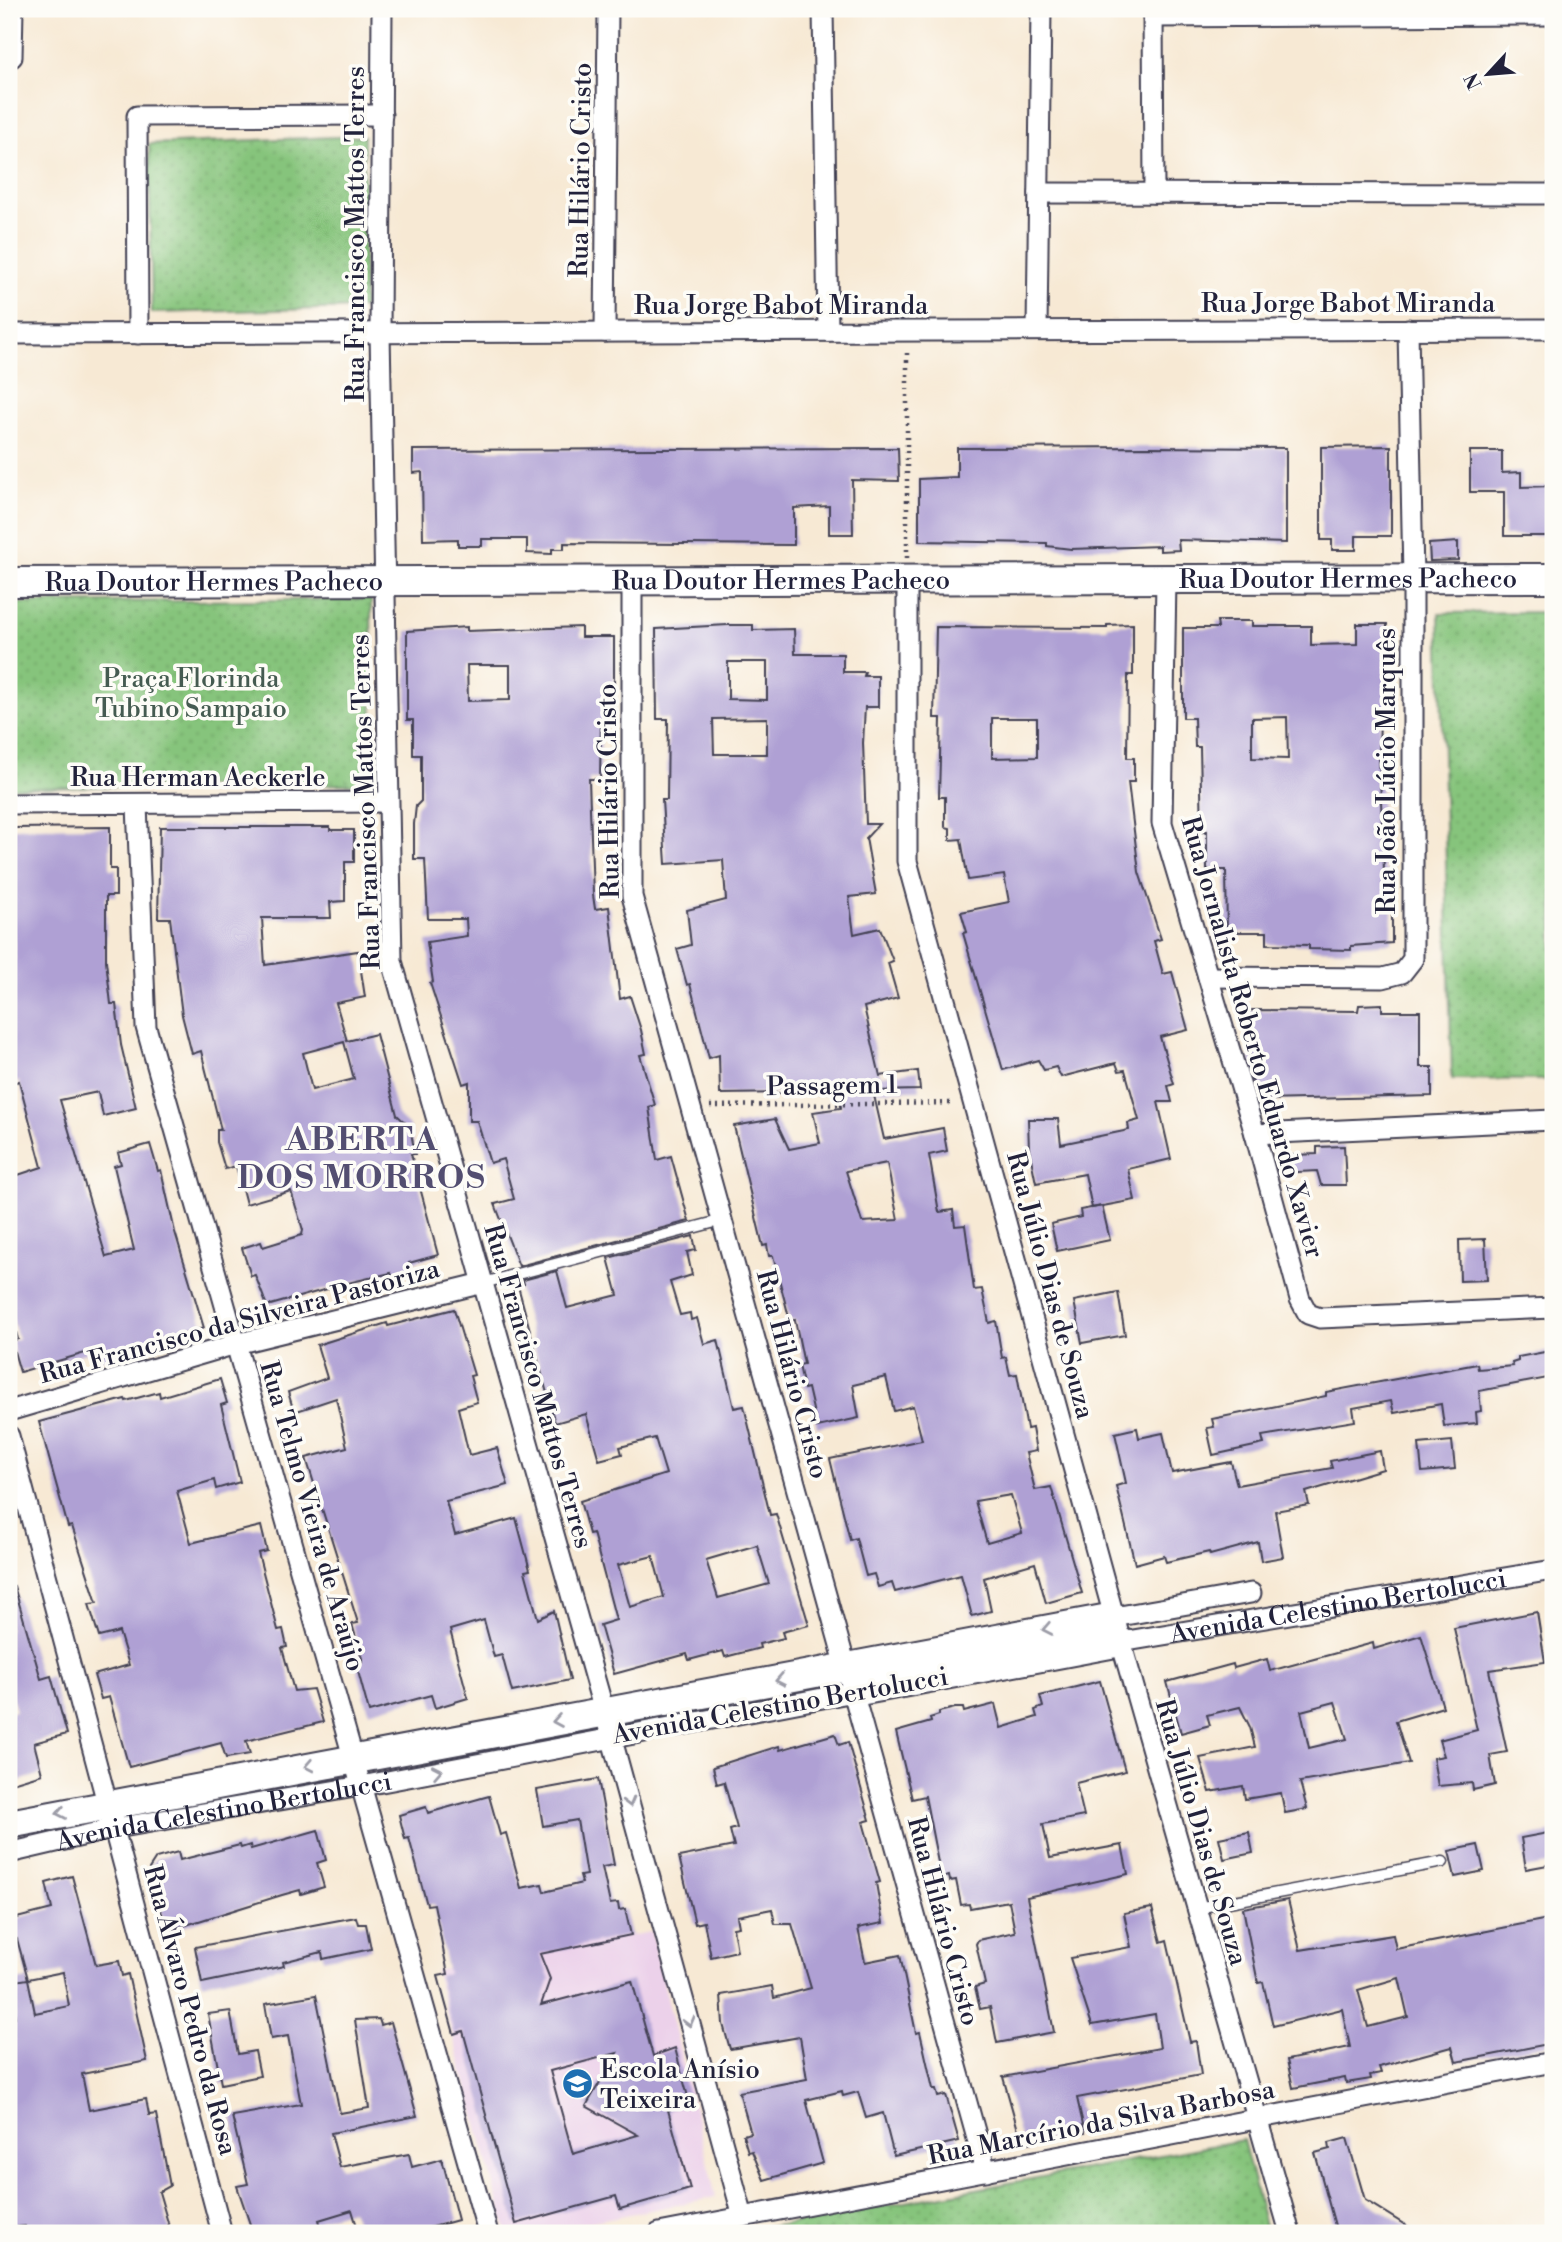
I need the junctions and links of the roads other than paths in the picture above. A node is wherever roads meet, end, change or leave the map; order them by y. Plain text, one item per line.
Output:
1 (13, 9) edge
2 (382, 9) edge
3 (608, 9) edge
4 (824, 9) edge
5 (1041, 9) edge
6 (1153, 13) edge
7 (1553, 15) edge
8 (12, 57) dead end
9 (382, 115) junction
10 (1039, 193) junction
11 (1154, 193) junction
12 (1553, 194) edge
13 (1408, 329) junction
14 (1553, 329) edge
15 (1037, 330) junction
16 (828, 331) junction
17 (605, 332) junction
18 (380, 333) junction
19 (9, 334) edge
20 (138, 334) junction
21 (1413, 578) junction
22 (1553, 578) edge
23 (1166, 579) junction
24 (632, 580) junction
25 (907, 580) junction
26 (383, 581) junction
27 (9, 582) edge
28 (388, 802) junction
29 (9, 804) edge
30 (137, 806) junction
31 (1208, 977) junction
32 (1553, 1120) edge
33 (1255, 1134) junction
34 (724, 1220) junction
35 (483, 1283) junction
36 (1553, 1308) edge
37 (236, 1344) junction
38 (9, 1411) edge
39 (9, 1436) edge
40 (1553, 1570) edge
41 (1251, 1593) dead end
42 (1118, 1629) junction
43 (851, 1680) junction
44 (608, 1725) junction
45 (355, 1757) junction
46 (361, 1786) junction
47 (113, 1816) junction
48 (9, 1824) edge
49 (9, 1853) edge
50 (1443, 1862) dead end
51 (1197, 1908) junction
52 (1553, 2062) edge
53 (1258, 2119) junction
54 (986, 2171) junction
55 (743, 2217) junction
56 (222, 2233) edge
57 (488, 2233) edge
58 (659, 2233) edge
59 (1290, 2233) edge

1 - 8 street
2 - 9 street, Rua Francisco Mattos Terres
3 - 17 street, Rua Hilário Cristo
4 - 16 street
5 - 10 street
6 - 7 street
6 - 11 street
9 - 18 street, Rua Francisco Mattos Terres
9 - 20 street
10 - 11 street
10 - 15 street
11 - 12 street
13 - 14 street, Rua Jorge Babot Miranda
13 - 15 street, Rua Jorge Babot Miranda
13 - 21 street, Rua João Lúcio Marquês
15 - 16 street, Rua Jorge Babot Miranda
16 - 17 street, Rua Jorge Babot Miranda
17 - 18 street, Rua Jorge Babot Miranda
18 - 20 street, Rua Jorge Babot Miranda
18 - 26 street, Rua Francisco Mattos Terres
19 - 20 street, Rua Jorge Babot Miranda
21 - 22 street, Rua Doutor Hermes Pacheco
21 - 23 street, Rua Doutor Hermes Pacheco
21 - 31 street, Rua João Lúcio Marquês
23 - 25 street, Rua Doutor Hermes Pacheco
23 - 31 street, Rua Jornalista Roberto Eduardo Xavier
24 - 25 street, Rua Doutor Hermes Pacheco
24 - 26 street, Rua Doutor Hermes Pacheco
24 - 34 street, Rua Hilário Cristo
25 - 42 street, Rua Júlio Dias de Souza
26 - 27 street, Rua Doutor Hermes Pacheco
26 - 28 street, Rua Francisco Mattos Terres
28 - 30 street, Rua Herman Aeckerle
28 - 35 street, Rua Francisco Mattos Terres
29 - 30 street, Rua Herman Aeckerle
30 - 37 street, Rua Telmo Vieira de Araújo
31 - 33 street, Rua Jornalista Roberto Eduardo Xavier
32 - 33 street
33 - 36 street, Rua Jornalista Roberto Eduardo Xavier
34 - 35 lane
34 - 43 street, Rua Hilário Cristo
35 - 37 street, Rua Francisco da Silveira Pastoriza
35 - 44 street, Rua Francisco Mattos Terres
37 - 38 street, Rua Francisco da Silveira Pastoriza
37 - 45 street, Rua Telmo Vieira de Araújo
39 - 47 street, Rua Álvaro Pedro da Rosa
40 - 42 street, Avenida Celestino Bertolucci
41 - 42 street, Avenida Celestino Bertolucci
42 - 43 street, Avenida Celestino Bertolucci
42 - 51 street, Rua Júlio Dias de Souza
43 - 44 street, Avenida Celestino Bertolucci
43 - 54 street, Rua Hilário Cristo
44 -> 45 street, Avenida Celestino Bertolucci
46 -> 44 street, Avenida Celestino Bertolucci
44 -> 55 street, Rua Francisco Mattos Terres
45 - 46 street, Rua Telmo Vieira de Araújo
45 -> 47 street, Avenida Celestino Bertolucci
46 - 47 street, Avenida Celestino Bertolucci
46 - 57 street, Rua Telmo Vieira de Araújo
47 -> 48 street, Avenida Celestino Bertolucci
47 - 49 street, Avenida Celestino Bertolucci
47 - 56 street, Rua Álvaro Pedro da Rosa
50 - 51 lane
51 - 53 street, Rua Júlio Dias de Souza
52 - 53 street, Rua Marcírio da Silva Barbosa
53 - 54 street, Rua Marcírio da Silva Barbosa
53 - 59 street, Rua Júlio Dias de Souza
54 - 55 street, Rua Marcírio da Silva Barbosa
55 - 58 street, Rua Marcírio da Silva Barbosa

